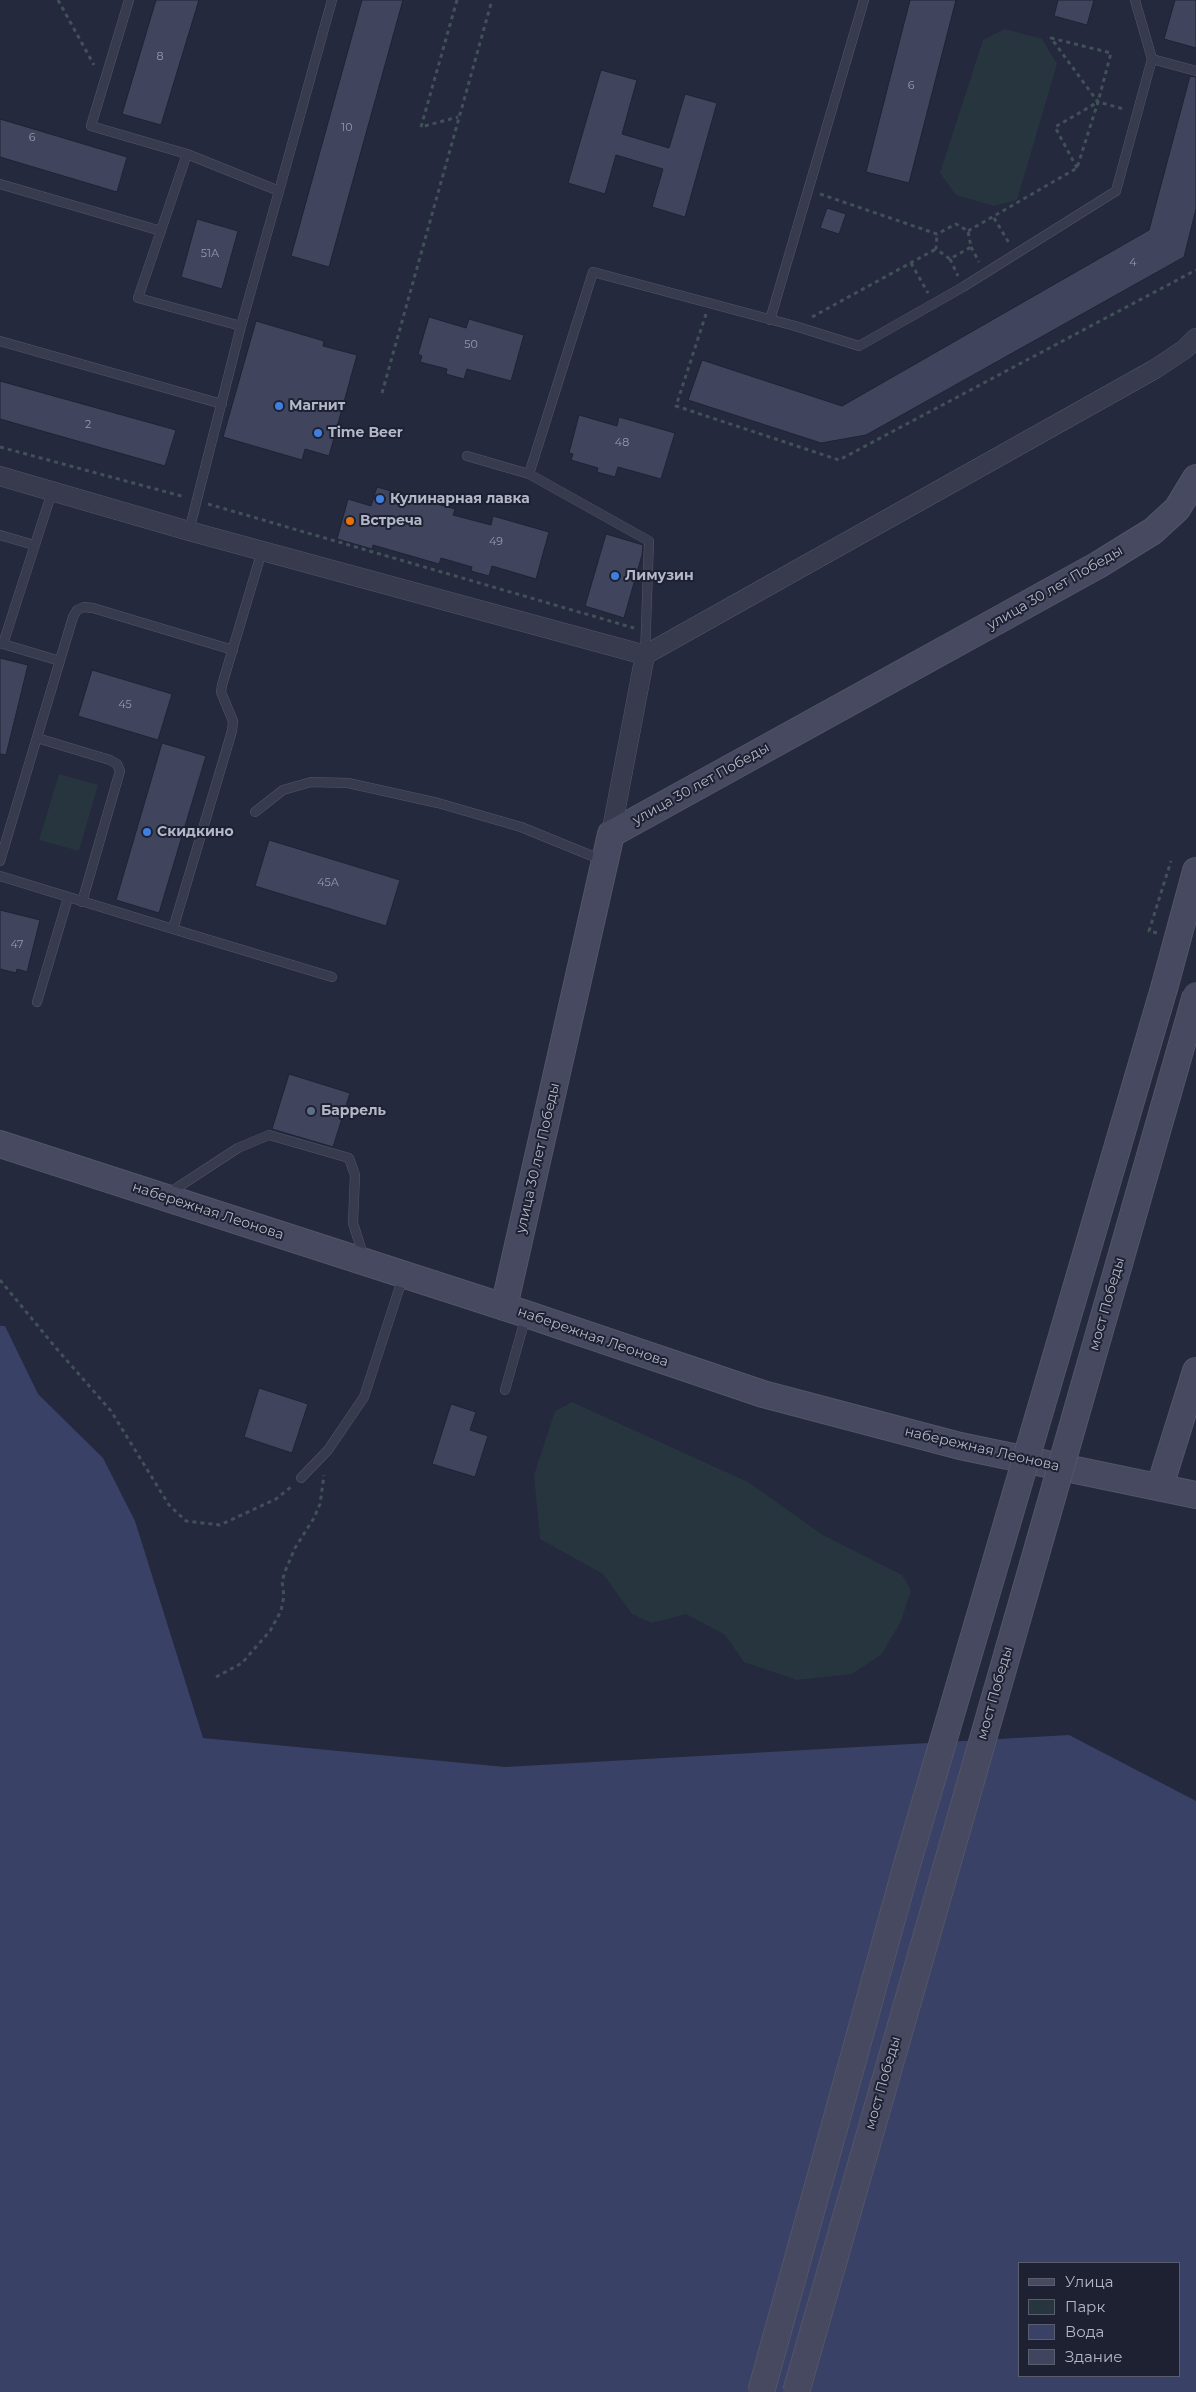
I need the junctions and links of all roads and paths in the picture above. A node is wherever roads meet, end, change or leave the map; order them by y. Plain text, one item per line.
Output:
1 (58, 0) edge
2 (129, 0) edge
3 (332, 0) edge
4 (457, 0) edge
5 (492, 0) edge
6 (864, 0) edge
7 (1135, 0) edge
8 (1152, 59) junction
9 (1196, 71) edge
10 (104, 84) junction
11 (1098, 102) junction
12 (1137, 112) junction
13 (459, 117) junction
14 (187, 154) junction
15 (1077, 168) junction
16 (0, 184) edge
17 (279, 190) junction
18 (808, 190) junction
19 (994, 218) junction
20 (161, 231) junction
21 (968, 231) junction
22 (937, 234) junction
23 (936, 249) junction
24 (1016, 254) junction
25 (912, 263) junction
26 (1196, 270) edge
27 (710, 304) junction
28 (933, 304) junction
29 (770, 320) junction
30 (241, 326) junction
31 (795, 326) junction
32 (1196, 338) edge
33 (0, 341) edge
34 (382, 393) dead end
35 (222, 404) junction
36 (0, 448) edge
37 (467, 456) dead end
38 (529, 474) junction
39 (0, 476) edge
40 (1196, 478) edge
41 (52, 492) junction
42 (198, 500) junction
43 (189, 531) junction
44 (0, 535) edge
45 (34, 545) junction
46 (262, 551) junction
47 (646, 631) junction
48 (2, 643) edge
49 (233, 650) junction
50 (645, 655) junction
51 (60, 661) junction
52 (36, 738) junction
53 (255, 812) dead end
54 (611, 834) junction
55 (0, 861) edge
56 (605, 861) junction
57 (1196, 871) edge
58 (0, 876) edge
59 (68, 898) junction
60 (82, 902) junction
61 (173, 929) junction
62 (332, 977) dead end
63 (1196, 995) edge
64 (37, 1002) dead end
65 (0, 1144) edge
66 (164, 1197) junction
67 (366, 1262) junction
68 (404, 1274) junction
69 (0, 1280) edge
70 (515, 1310) junction
71 (1196, 1371) edge
72 (505, 1390) dead end
73 (328, 1450) junction
74 (301, 1478) joint
75 (1160, 1486) junction
76 (1196, 1495) edge
77 (216, 1677) dead end
78 (761, 2392) edge
79 (796, 2392) edge

1 - 10 path
2 - 10 lane
3 - 17 lane
4 - 13 path
5 - 13 path
6 - 18 lane
7 - 8 lane
8 - 9 lane
8 - 12 lane
10 - 14 lane
11 - 11 path
11 - 12 path
11 - 15 path
11 - 15 path
12 - 24 lane
13 - 34 path
14 - 17 lane
14 - 20 lane
15 - 19 path
16 - 20 lane
17 - 30 lane
18 - 22 path
18 - 29 lane
19 - 21 path
19 - 24 path
20 - 30 lane
21 - 22 path
21 - 23 path
22 - 23 path
23 - 25 path
24 - 28 lane
25 - 28 path
25 - 31 path
26 - 27 path
27 - 29 lane
27 - 38 lane
28 - 31 lane
29 - 31 lane
30 - 35 lane
32 - 50 street
33 - 35 lane
35 - 42 lane
36 - 42 path
37 - 38 lane
38 - 47 lane
39 - 41 street
40 - 54 main road, улица 30 лет Победы
41 - 43 street
41 - 45 lane
42 - 43 lane
42 - 47 path
43 - 46 street
44 - 45 lane
45 - 48 lane
46 - 49 lane
46 - 50 street
47 - 50 lane
48 - 51 lane
49 - 51 lane
49 - 61 lane
50 - 54 street
51 - 52 lane
52 - 55 lane
52 - 60 lane
53 - 56 lane
54 - 56 main road, улица 30 лет Победы
56 - 70 main road, улица 30 лет Победы
57 - 78 main road, bridge
58 - 59 lane
59 - 60 lane
59 - 64 lane
60 - 61 lane
61 - 62 lane
63 - 79 main road, мост Победы, bridge
65 - 66 main road, набережная Леонова
66 - 67 main road, набережная Леонова
66 - 67 lane
67 - 68 main road, набережная Леонова
68 - 70 main road, набережная Леонова
68 - 73 lane
69 - 74 path
70 - 72 lane
70 - 75 main road, набережная Леонова
71 - 75 main road
73 - 74 lane
73 - 77 path
75 - 76 main road, набережная Леонова

